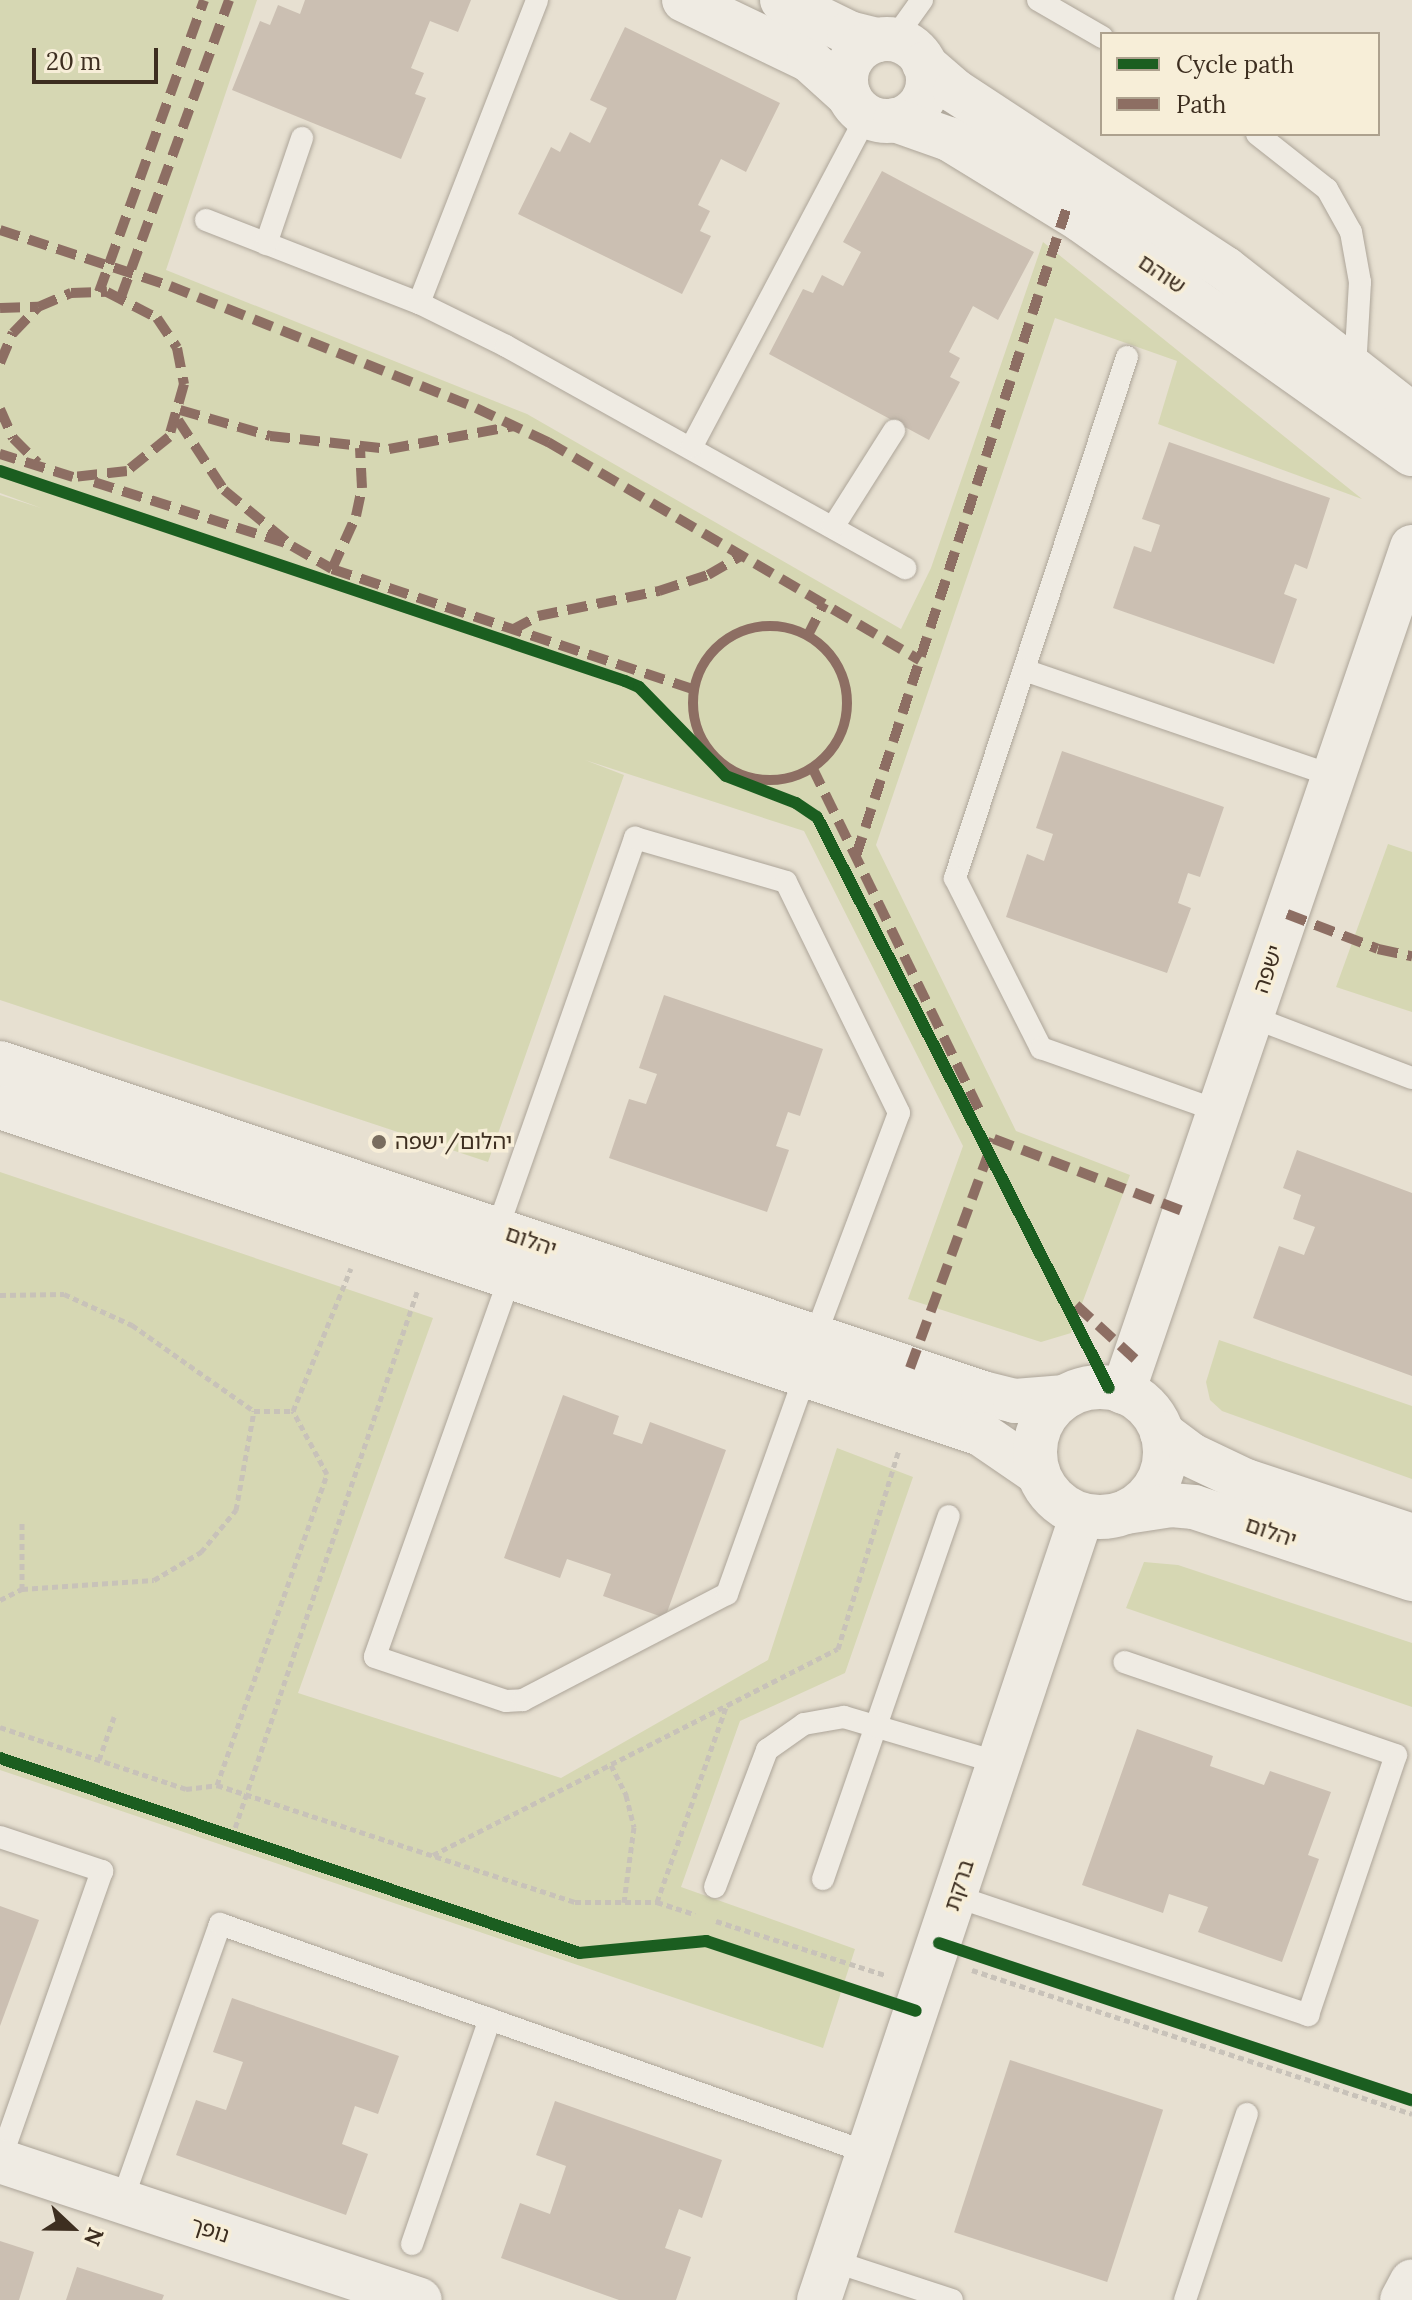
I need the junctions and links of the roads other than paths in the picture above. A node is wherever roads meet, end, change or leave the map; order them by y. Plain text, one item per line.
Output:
1 (537, 0) edge
2 (684, 0) edge
3 (782, 0) edge
4 (922, 0) edge
5 (1038, 0) edge
6 (1100, 36) edge
7 (899, 48) junction
8 (870, 111) junction
9 (1260, 136) edge
10 (302, 138) dead end
11 (206, 220) dead end
12 (266, 244) junction
13 (419, 303) junction
14 (1127, 357) dead end
15 (1355, 368) junction
16 (1412, 415) edge
17 (894, 431) dead end
18 (692, 446) junction
19 (1412, 454) edge
20 (833, 527) junction
21 (1412, 547) edge
22 (905, 568) dead end
23 (1024, 670) junction
24 (1334, 776) junction
25 (1252, 1017) junction
26 (0, 1063) edge
27 (1412, 1078) edge
28 (0, 1107) edge
29 (1219, 1111) junction
30 (497, 1230) junction
31 (510, 1277) junction
32 (810, 1356) junction
33 (1123, 1392) junction
34 (1065, 1397) junction
35 (1162, 1433) junction
36 (1038, 1473) junction
37 (1126, 1512) junction
38 (1082, 1515) junction
39 (949, 1516) dead end
40 (1412, 1536) edge
41 (1412, 1579) edge
42 (1124, 1662) dead end
43 (876, 1727) junction
44 (999, 1763) junction
45 (0, 1837) edge
46 (823, 1879) dead end
47 (715, 1887) dead end
48 (955, 1896) junction
49 (490, 2019) junction
50 (1247, 2114) dead end
51 (869, 2153) junction
52 (0, 2161) edge
53 (122, 2201) junction
54 (412, 2244) dead end
55 (826, 2280) edge
56 (1412, 2281) edge
57 (420, 2300) edge
58 (952, 2300) edge
59 (1185, 2300) edge
60 (1402, 2300) edge

1 - 13 lane
2 - 8 street, שוהם
3 - 7 street, שוהם
4 - 7 lane
5 - 6 lane
7 - 8 street
7 - 8 street
7 - 15 street, שוהם
8 - 18 lane
8 - 19 street, שוהם
9 - 15 lane
10 - 12 lane
11 - 12 lane
12 - 13 lane
13 - 18 lane
14 - 23 lane
15 - 16 street, שוהם
17 - 20 lane
18 - 20 lane
20 - 22 lane
21 - 24 street, ישפה
23 - 24 lane
23 - 29 lane
24 - 25 street, ישפה
25 - 27 lane
25 - 29 street, ישפה
26 - 30 street, יהלום
28 - 31 street, יהלום
29 - 33 street, ישפה
30 - 32 street, יהלום
30 - 32 lane
31 - 32 street, יהלום
31 - 32 lane
32 - 34 street, יהלום
32 - 36 street, יהלום
33 - 34 street
33 - 35 street
34 - 36 street
35 - 37 street
35 - 40 street, יהלום
36 - 38 street
37 - 38 street
37 - 41 street, יהלום
38 - 44 street, ברקת
39 - 43 lane
42 - 48 lane
43 - 44 lane
43 - 46 lane
43 - 47 lane
44 - 48 street, ברקת
45 - 52 lane
48 - 51 street, ברקת
49 - 51 lane
49 - 53 lane
49 - 54 lane
50 - 59 lane
51 - 55 street, ברקת
52 - 53 street, נופך
53 - 57 street, נופך
55 - 58 lane
56 - 60 street

